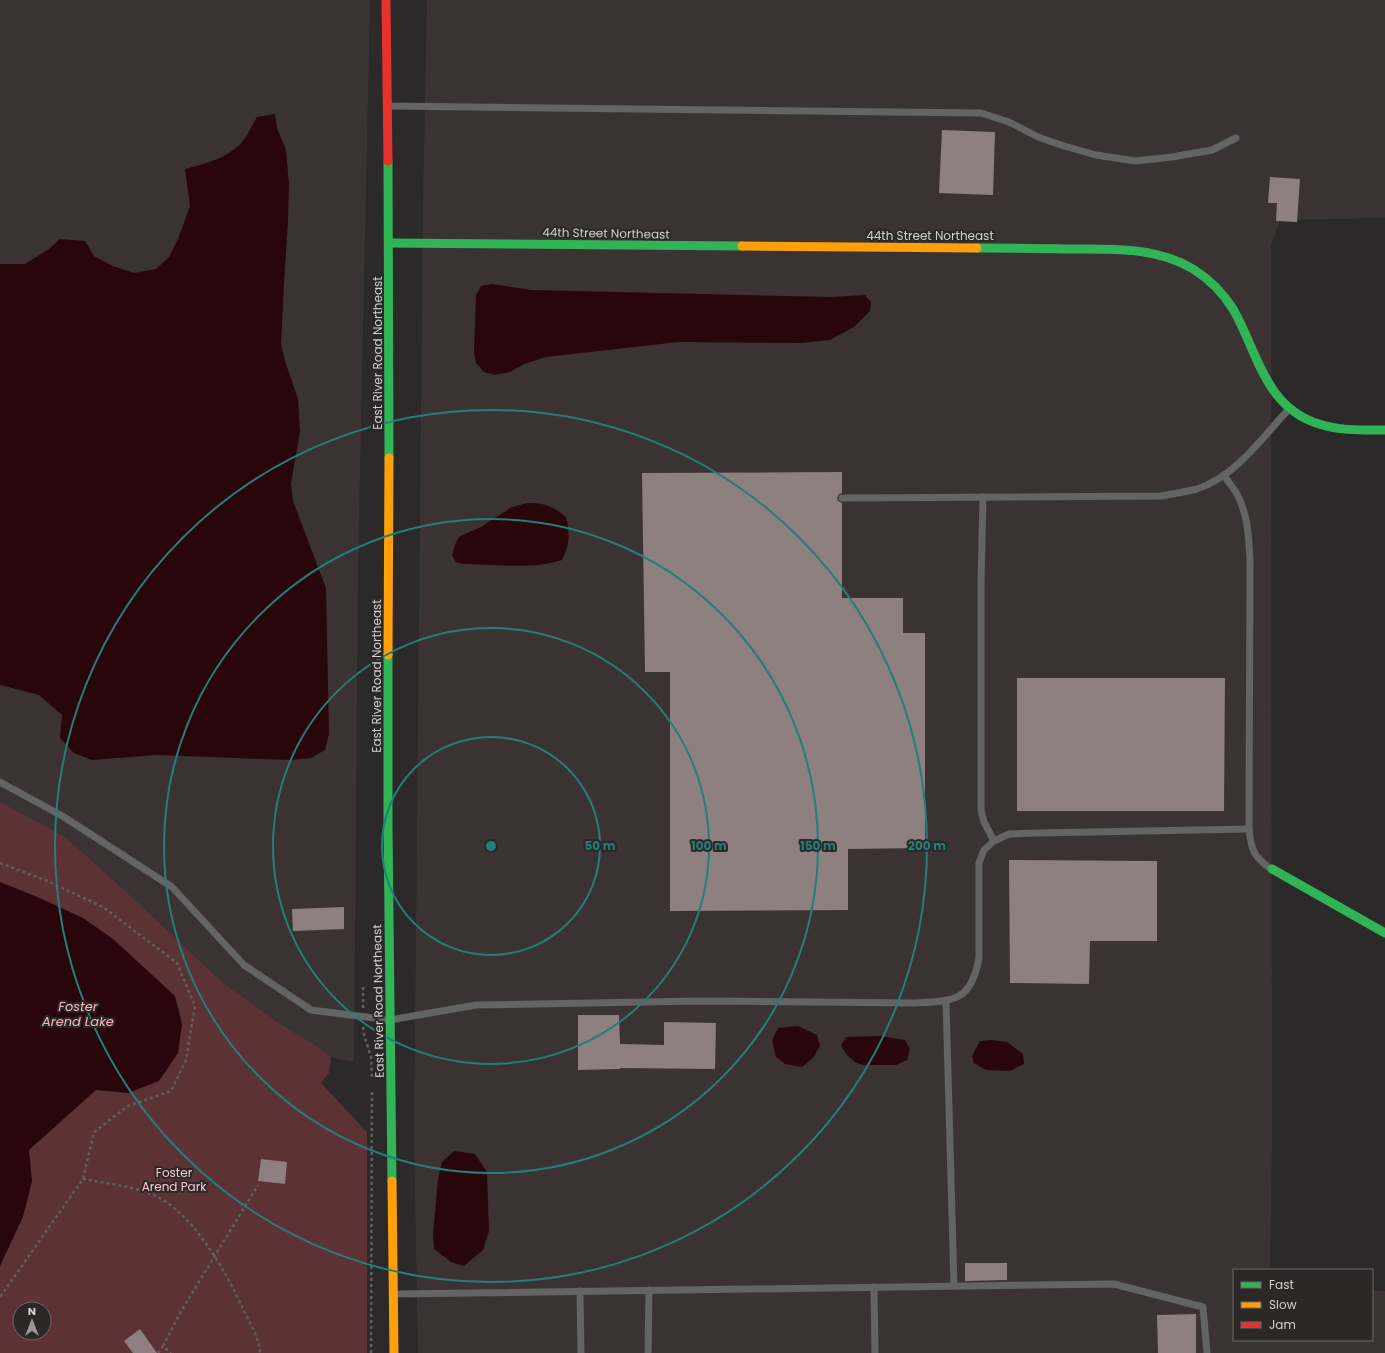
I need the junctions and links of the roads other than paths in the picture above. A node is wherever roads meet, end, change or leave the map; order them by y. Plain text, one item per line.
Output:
1 (386, 0) edge
2 (387, 106) junction
3 (1236, 138) dead end
4 (389, 243) junction
5 (1290, 409) junction
6 (1385, 430) edge
7 (1224, 476) junction
8 (983, 496) junction
9 (842, 498) dead end
10 (0, 782) edge
11 (1249, 829) junction
12 (994, 841) junction
13 (1272, 869) joint
14 (1385, 933) edge
15 (946, 1001) junction
16 (390, 1020) junction
17 (954, 1286) junction
18 (874, 1287) junction
19 (649, 1290) junction
20 (580, 1292) junction
21 (393, 1294) junction
22 (394, 1353) edge
23 (581, 1353) edge
24 (648, 1353) edge
25 (875, 1353) edge
26 (1207, 1353) edge

1 - 2 street, East River Road Northeast
2 - 3 lane
2 - 4 street, East River Road Northeast
4 - 5 street, 44th Street Northeast
4 - 16 street, East River Road Northeast
5 - 6 street, 44th Street Northeast
5 - 7 lane
7 - 8 lane
7 - 11 lane
8 - 9 lane
8 - 12 lane
10 - 16 lane
11 - 12 lane
11 - 13 lane
12 - 15 lane
13 - 14 street
15 - 16 lane
15 - 17 lane
16 - 21 street, East River Road Northeast
17 - 18 lane
17 - 26 lane
18 - 19 lane
18 - 25 lane
19 - 20 lane
19 - 24 lane
20 - 21 lane
20 - 23 lane
21 - 22 street, East River Road Northeast

